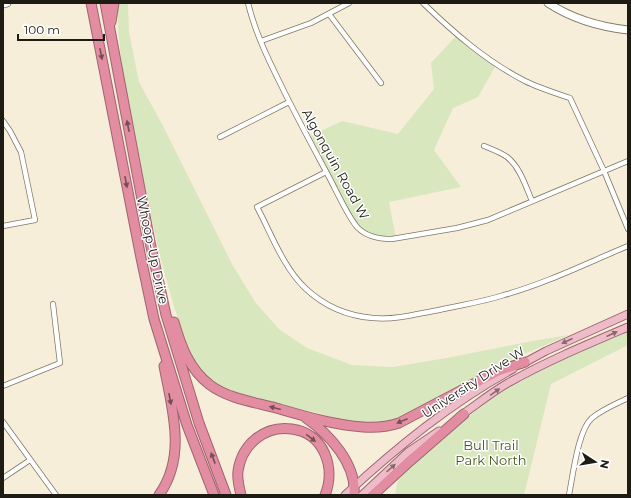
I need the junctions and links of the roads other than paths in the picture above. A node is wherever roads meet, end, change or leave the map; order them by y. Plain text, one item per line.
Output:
1 (7, 3) edge
2 (83, 3) edge
3 (91, 3) edge
4 (105, 3) edge
5 (114, 3) edge
6 (248, 3) edge
7 (349, 3) edge
8 (423, 3) edge
9 (548, 3) edge
10 (3, 4) edge
11 (329, 14) junction
12 (93, 16) junction
13 (110, 27) junction
14 (628, 30) edge
15 (261, 41) junction
16 (382, 83) dead end
17 (289, 102) junction
18 (3, 122) edge
19 (220, 137) dead end
20 (484, 146) dead end
21 (628, 161) edge
22 (604, 171) junction
23 (326, 172) junction
24 (532, 202) junction
25 (3, 226) edge
26 (628, 229) edge
27 (150, 242) junction
28 (628, 246) edge
29 (53, 304) dead end
30 (628, 314) edge
31 (154, 319) junction
32 (628, 327) edge
33 (525, 362) junction
34 (3, 386) edge
35 (628, 398) edge
36 (464, 414) junction
37 (302, 415) junction
38 (3, 422) edge
39 (30, 460) junction
40 (3, 478) edge
41 (355, 490) edge
42 (56, 495) edge
43 (159, 495) edge
44 (214, 495) edge
45 (226, 495) edge
46 (241, 495) edge
47 (325, 495) edge
48 (345, 495) edge
49 (362, 495) edge
50 (374, 495) edge
51 (569, 495) edge

1 - 10 street
2 - 12 highway
3 - 12 highway, Whoop-Up Drive
4 - 13 highway, Whoop-Up Drive
5 - 13 highway
6 - 15 street, Algonquin Road W
7 - 11 street
8 - 22 street
9 - 14 street
11 - 15 street
11 - 16 street
12 -> 31 highway, Whoop-Up Drive
27 -> 13 highway, Whoop-Up Drive
15 - 17 street, Algonquin Road W
17 - 19 street
17 - 23 street, Algonquin Road W
18 - 25 street
20 - 24 street
21 - 22 street, Algonquin Road W
22 - 24 street, Algonquin Road W
22 - 26 street
23 - 24 street, Algonquin Road W
23 - 28 street
37 -> 27 highway
45 -> 27 highway, Whoop-Up Drive
29 - 34 street
30 -> 33 main road, University Drive W
31 -> 43 highway
31 - 44 highway, Whoop-Up Drive
36 -> 32 main road, University Drive W
33 -> 37 highway
33 - 41 main road, University Drive W
35 - 51 street
49 -> 36 main road, University Drive W
36 - 50 highway
37 - 41 highway
38 - 39 street
39 - 40 street
39 - 42 street
41 - 48 main road, University Drive W
46 -> 47 highway

